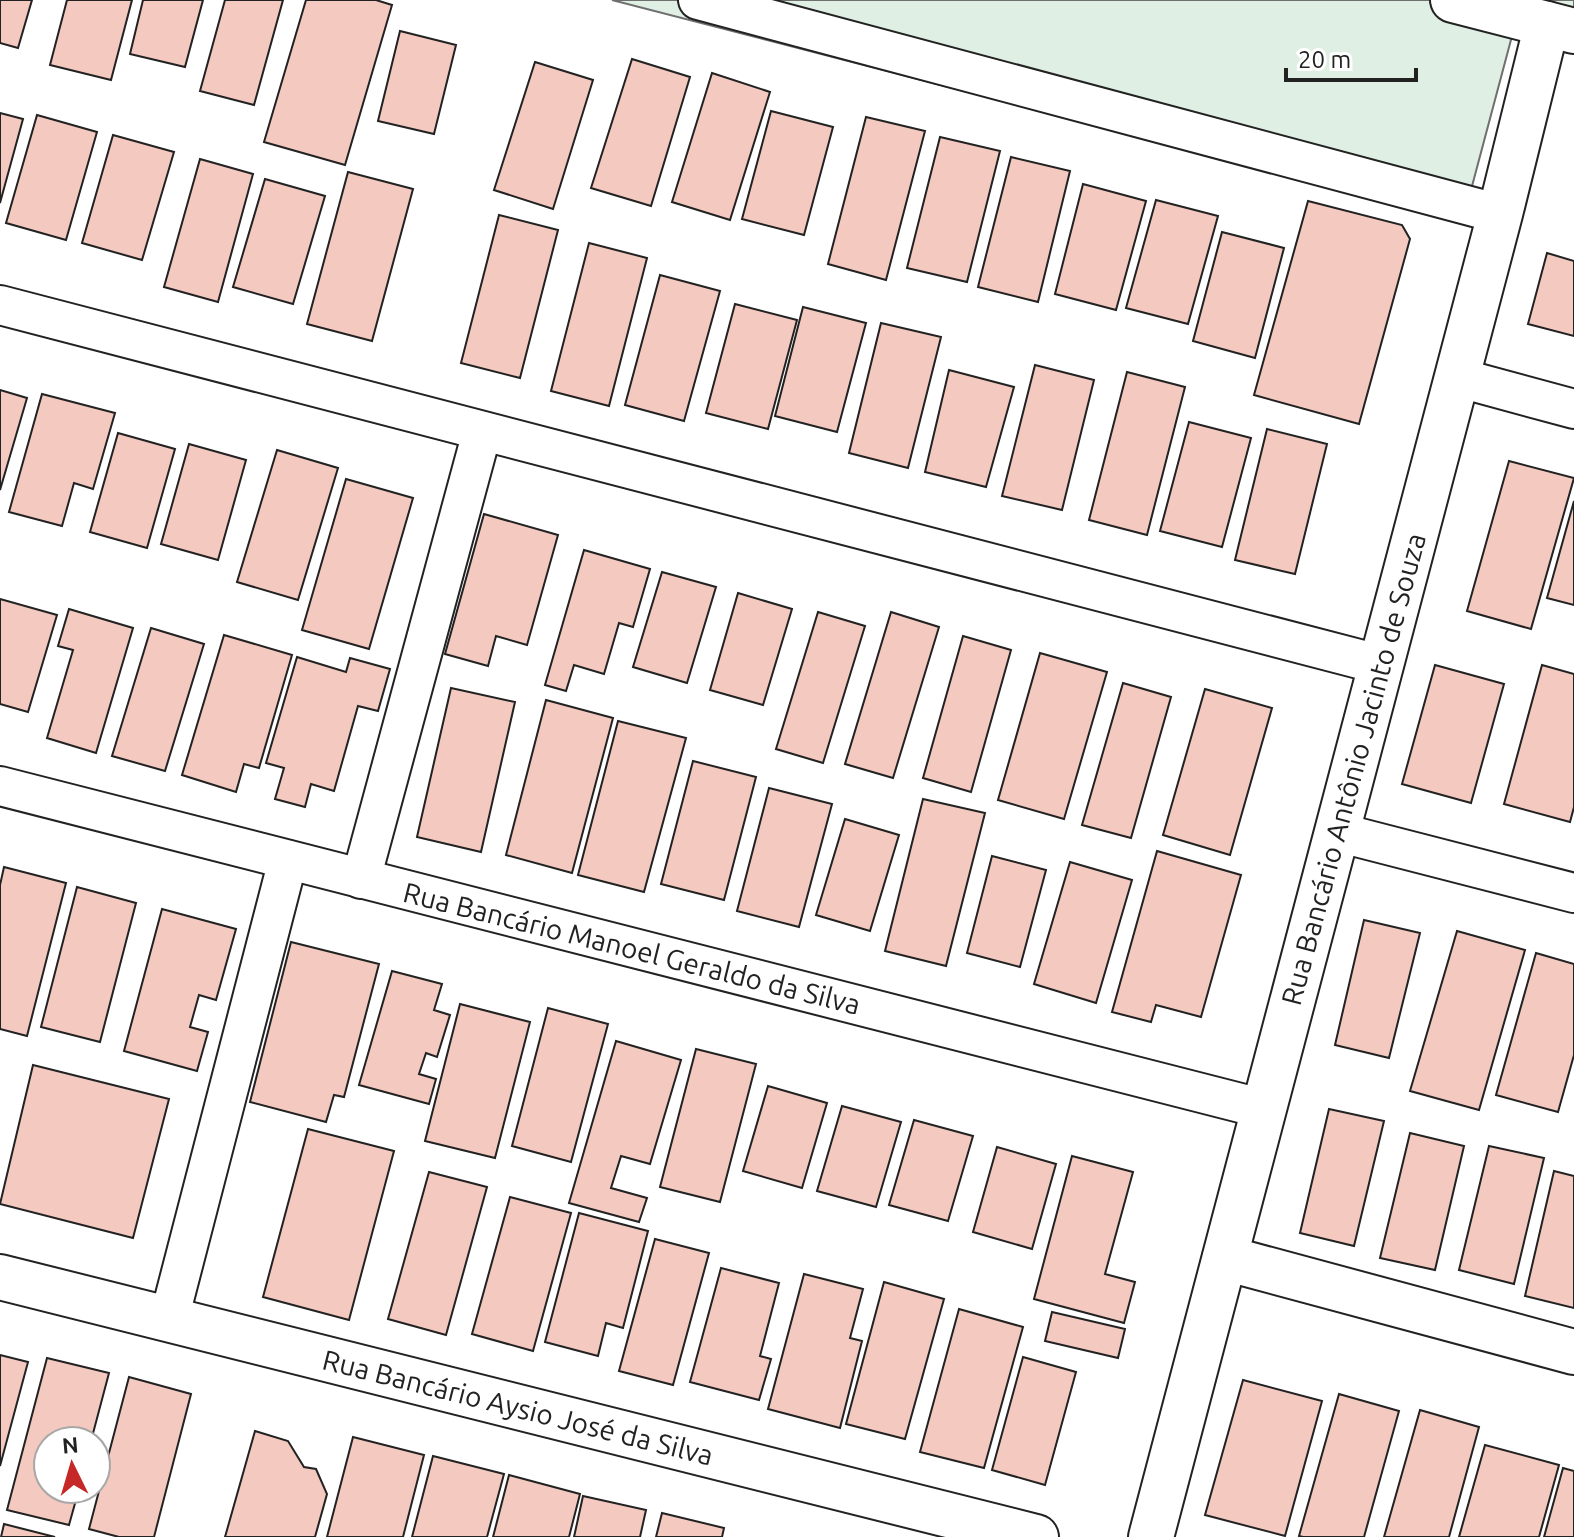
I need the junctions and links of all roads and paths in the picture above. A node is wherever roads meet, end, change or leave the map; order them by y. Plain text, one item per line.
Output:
1 (698, 0) edge
2 (1453, 0) edge
3 (1558, 18) edge
4 (1500, 214) junction
5 (0, 305) edge
6 (1456, 377) junction
7 (1574, 409) edge
8 (482, 432) junction
9 (1382, 665) junction
10 (0, 786) edge
11 (1337, 832) junction
12 (288, 860) junction
13 (361, 879) junction
14 (1574, 893) edge
15 (1264, 1109) junction
16 (1225, 1258) junction
17 (0, 1277) edge
18 (169, 1319) junction
19 (1574, 1352) edge
20 (1036, 1537) edge
21 (1151, 1537) edge

1 - 4 street
2 - 3 street
3 - 4 street, Rua Bancário Antônio Jacinto de Souza
4 - 6 street, Rua Bancário Antônio Jacinto de Souza
5 - 8 street
6 - 7 street
6 - 9 street, Rua Bancário Antônio Jacinto de Souza
8 - 9 street
8 - 13 street
9 - 11 street, Rua Bancário Antônio Jacinto de Souza
10 - 12 street, Rua Bancário Manoel Geraldo da Silva
11 - 14 street
11 - 15 street, Rua Bancário Antônio Jacinto de Souza
12 - 13 street, Rua Bancário Manoel Geraldo da Silva
12 - 18 street
13 - 15 street, Rua Bancário Manoel Geraldo da Silva
15 - 16 street, Rua Bancário Antônio Jacinto de Souza
16 - 19 street
16 - 21 street, Rua Bancário Antônio Jacinto de Souza
17 - 18 street, Rua Bancário Aysio José da Silva
18 - 20 street, Rua Bancário Aysio José da Silva

